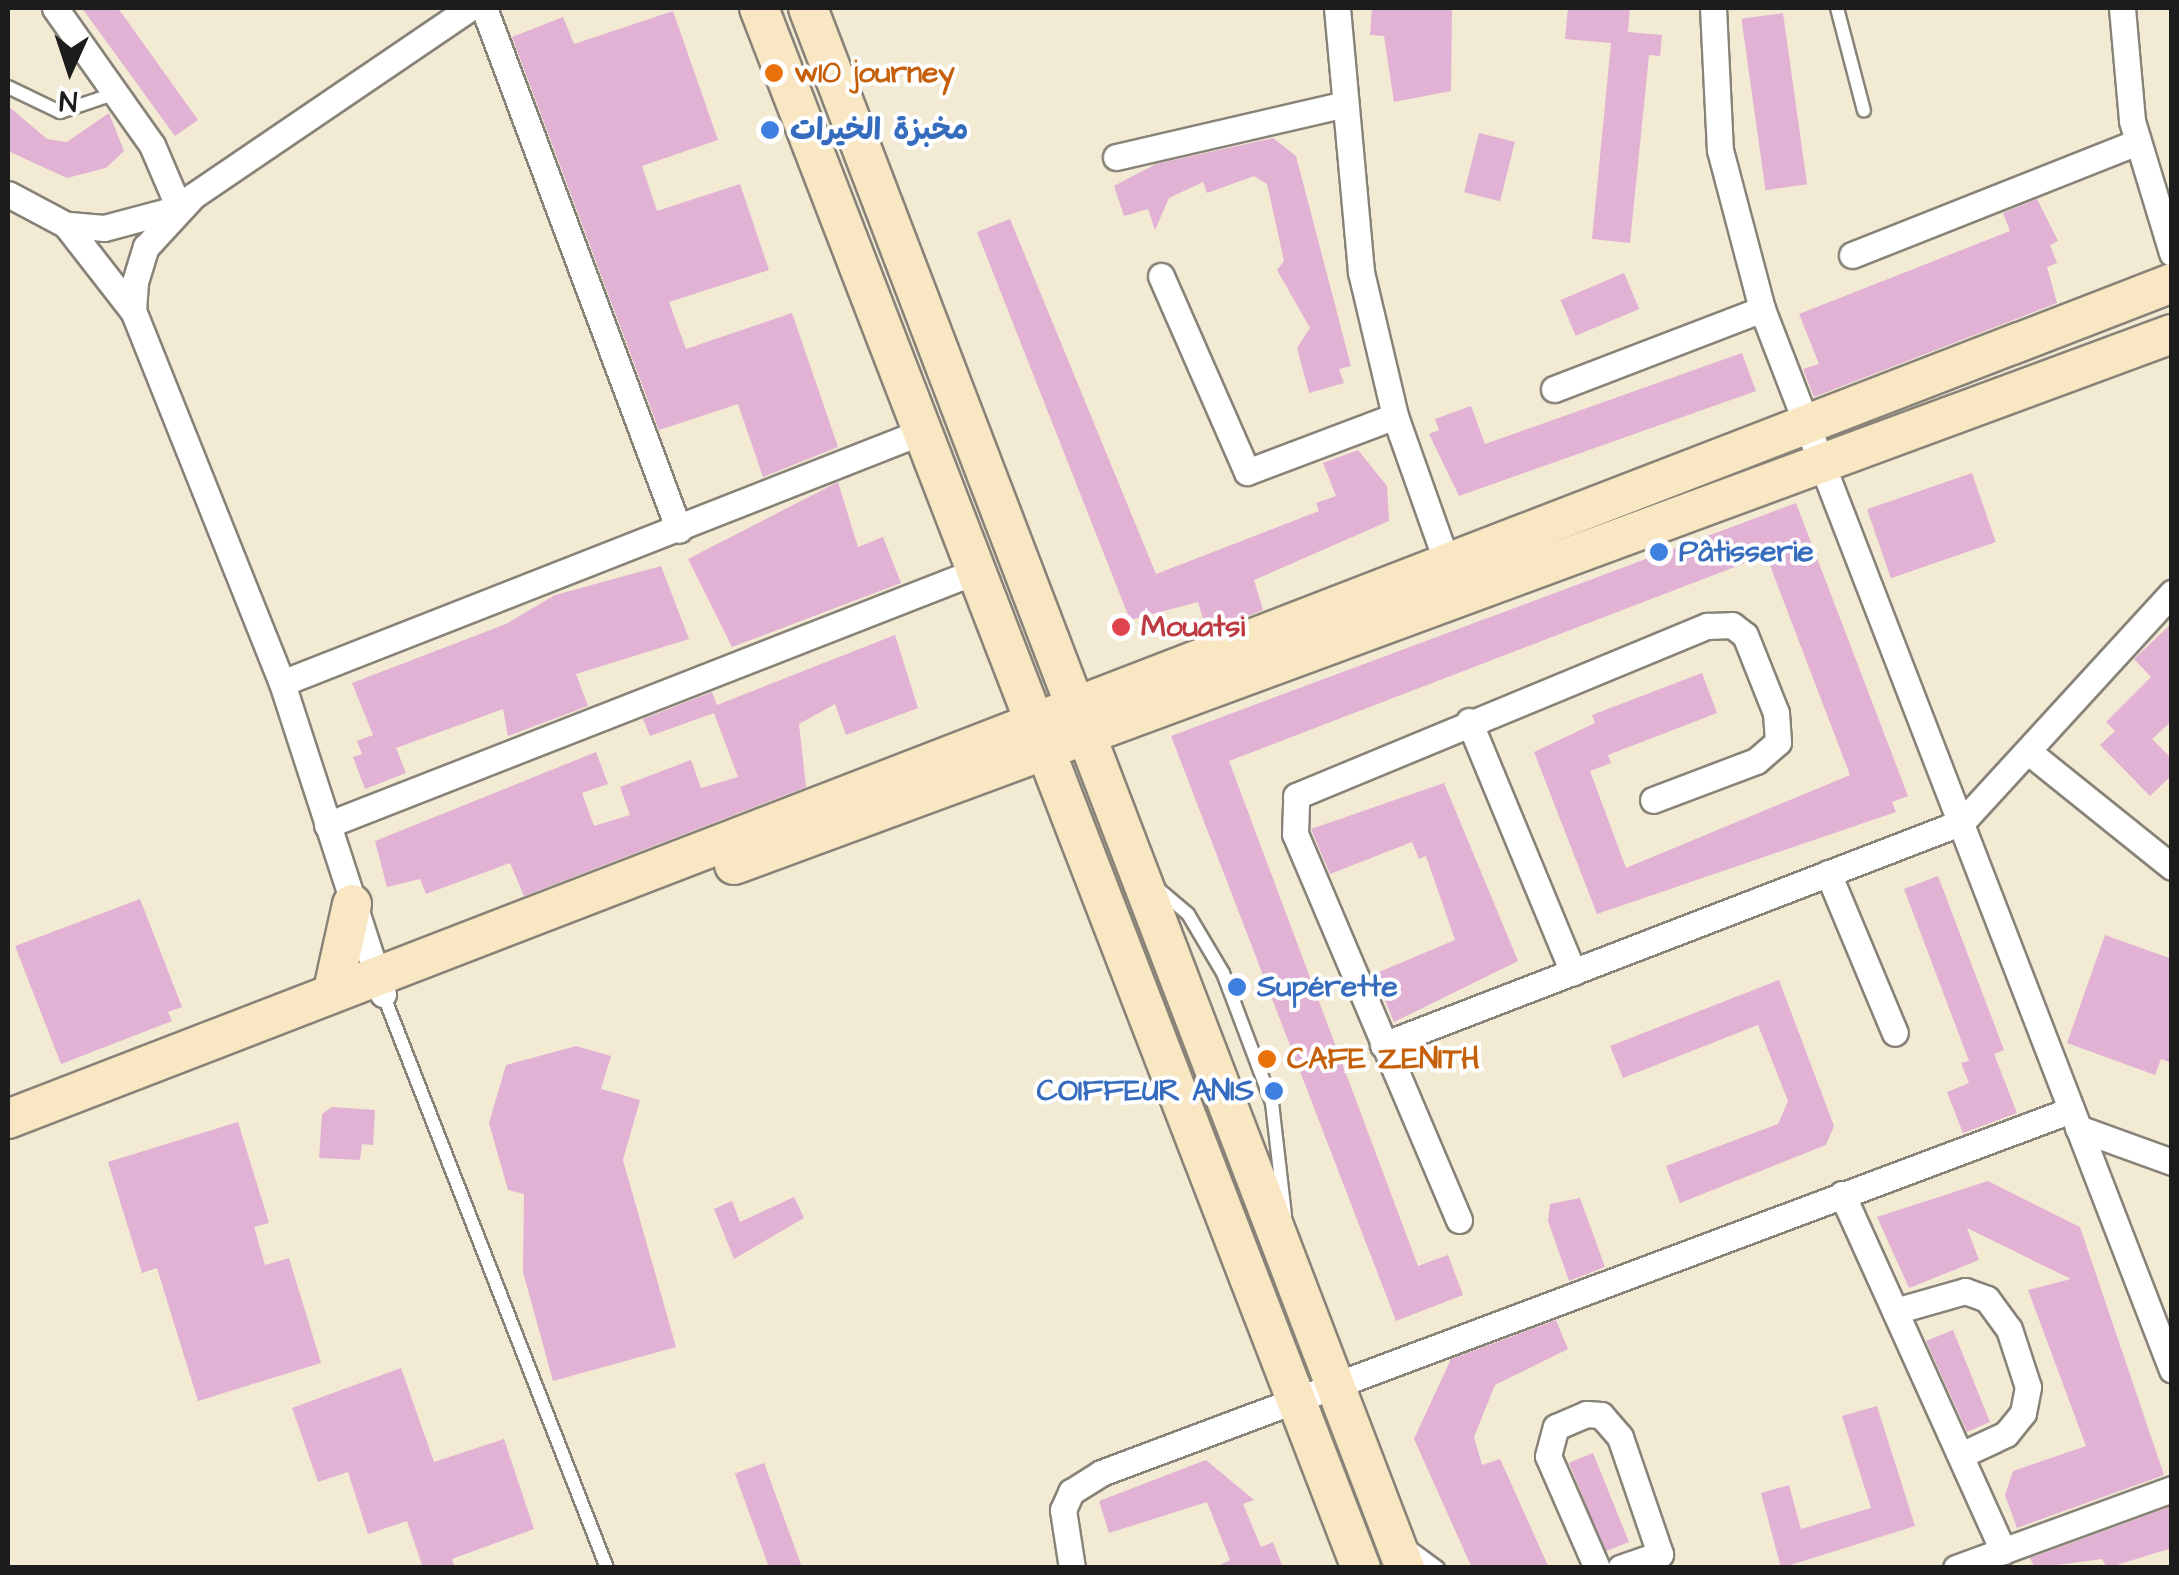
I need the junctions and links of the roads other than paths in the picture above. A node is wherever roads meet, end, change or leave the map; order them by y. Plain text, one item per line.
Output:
1 (55, 8) edge
2 (470, 8) edge
3 (484, 8) edge
4 (759, 8) edge
5 (808, 8) edge
6 (1337, 8) edge
7 (1713, 8) edge
8 (1837, 8) edge
9 (2122, 8) edge
10 (8, 87) edge
11 (116, 94) junction
12 (1342, 104) junction
13 (1864, 111) dead end
14 (2137, 142) junction
15 (1116, 158) dead end
16 (8, 194) edge
17 (178, 208) junction
18 (66, 225) junction
19 (2172, 253) edge
20 (1852, 256) dead end
21 (1162, 276) dead end
22 (2172, 283) edge
23 (1762, 308) junction
24 (134, 312) junction
25 (2172, 334) edge
26 (1554, 388) dead end
27 (1394, 416) junction
28 (1805, 423) junction
29 (921, 432) junction
30 (1820, 460) junction
31 (679, 530) junction
32 (1444, 560) junction
33 (976, 570) junction
34 (2172, 594) edge
35 (1461, 598) junction
36 (282, 683) junction
37 (1469, 721) junction
38 (1060, 727) junction
39 (2030, 753) junction
40 (1653, 800) dead end
41 (1962, 822) junction
42 (327, 825) junction
43 (2172, 867) edge
44 (1828, 874) junction
45 (352, 904) junction
46 (1573, 972) junction
47 (379, 984) junction
48 (332, 990) junction
49 (1895, 1033) dead end
50 (1383, 1045) junction
51 (8, 1119) edge
52 (2075, 1119) junction
53 (8, 1141) edge
54 (2172, 1162) edge
55 (1842, 1194) junction
56 (1459, 1220) dead end
57 (1895, 1311) junction
58 (2172, 1370) edge
59 (1334, 1383) junction
60 (1296, 1397) junction
61 (1960, 1455) junction
62 (2172, 1489) edge
63 (2003, 1551) junction
64 (1400, 1553) edge
65 (1663, 1561) edge
66 (607, 1568) edge
67 (1072, 1568) edge
68 (1360, 1568) edge
69 (1438, 1568) edge
70 (1596, 1568) edge
71 (1620, 1568) edge
72 (1956, 1568) edge

1 - 11 street
2 - 17 street
3 - 31 street
4 - 29 main road
5 - 38 main road
6 - 12 street
7 - 23 street
8 - 13 lane
9 - 14 street
10 - 11 lane
11 - 17 street
12 - 15 street
12 - 27 street
14 - 19 street
14 - 20 street
16 - 18 street
17 - 18 street
17 - 24 street
18 - 24 street
21 - 27 street
22 - 28 main road
23 - 26 street
23 - 28 street
24 - 36 street
25 - 30 main road
27 - 32 street
28 - 30 street
28 - 32 main road
29 - 31 street
29 - 33 main road
30 - 35 main road
30 - 41 street
31 - 36 street
32 - 35 street
32 - 38 main road
33 - 38 main road
33 - 42 street
34 - 39 street
35 - 38 main road
36 - 42 street
37 - 40 street
37 - 46 street
37 - 50 street
38 - 47 main road
38 - 59 main road
38 - 60 main road
39 - 41 street
39 - 43 street
41 - 44 street
41 - 52 street
42 - 45 street
44 - 46 street
44 - 49 street
45 - 47 street
45 - 48 main road
46 - 50 street
47 - 48 main road
47 - 53 main road
47 - 66 lane
48 - 51 main road
50 - 56 street
52 - 54 street
52 - 55 street
52 - 58 street
55 - 57 street
55 - 59 street
57 - 61 street
57 - 61 street
59 - 60 street
59 - 64 main road
60 - 67 street
60 - 68 main road
61 - 63 street
62 - 63 street
63 - 72 street
64 - 69 lane
65 - 70 street
65 - 71 street

